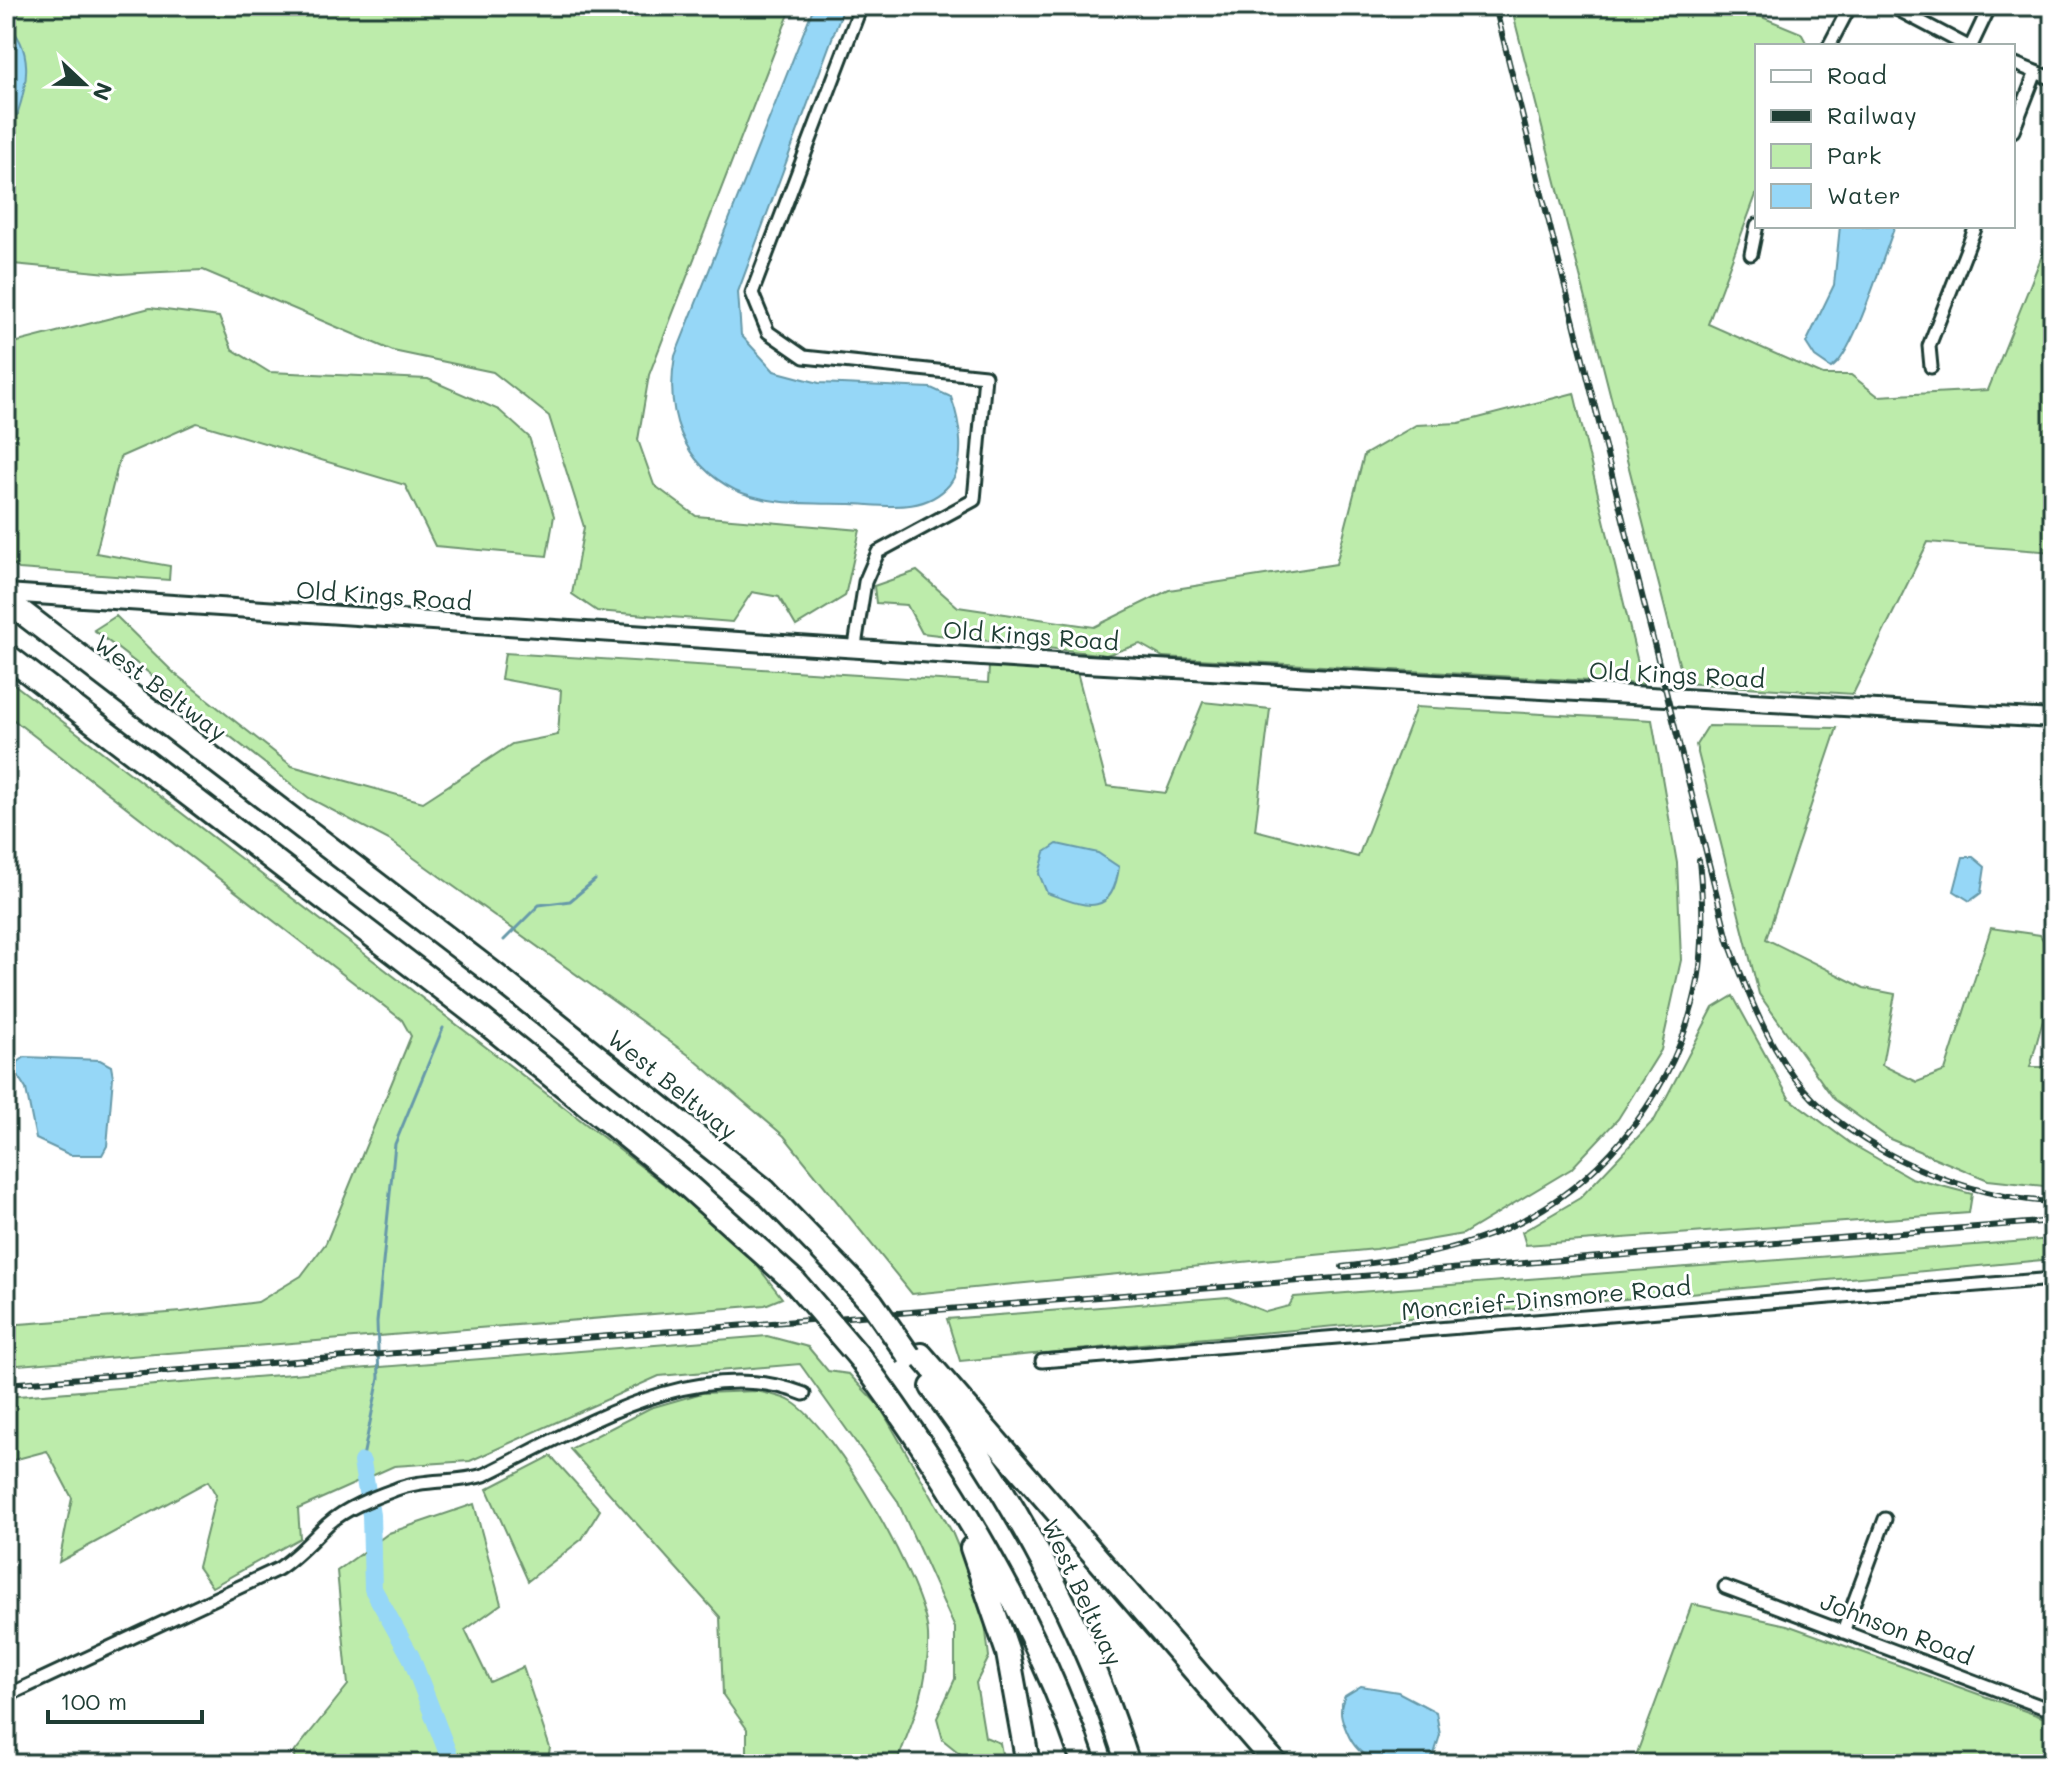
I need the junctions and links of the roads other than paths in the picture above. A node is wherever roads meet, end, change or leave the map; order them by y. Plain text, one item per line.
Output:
1 (861, 6) edge
2 (1850, 6) edge
3 (1891, 6) edge
4 (1990, 6) edge
5 (1830, 44) edge
6 (1965, 44) edge
7 (1970, 44) edge
8 (2015, 64) edge
9 (2036, 72) junction
10 (2053, 79) edge
11 (2015, 126) edge
12 (1756, 228) edge
13 (1975, 228) edge
14 (1751, 254) dead end
15 (1931, 367) dead end
16 (6, 593) edge
17 (6, 600) edge
18 (855, 646) junction
19 (6, 655) edge
20 (2053, 719) edge
21 (2053, 1279) edge
22 (915, 1356) junction
23 (1042, 1361) dead end
24 (804, 1394) dead end
25 (950, 1491) junction
26 (1885, 1519) dead end
27 (1725, 1587) dead end
28 (1843, 1632) junction
29 (6, 1696) edge
30 (2053, 1711) edge
31 (1028, 1764) edge
32 (1084, 1764) edge
33 (1128, 1764) edge
34 (1276, 1764) edge

1 - 18 street
2 - 5 street
3 - 6 street
4 - 7 street
8 - 9 street
9 - 10 street
9 - 11 street
12 - 14 street
13 - 15 street
16 - 18 street, Old Kings Road
17 - 22 highway, West Beltway, bridge
18 - 20 street, Old Kings Road
19 - 25 highway, bridge
21 - 23 street, Moncrief-Dinsmore Road
22 - 33 highway, West Beltway
22 - 34 highway
24 - 29 street
25 - 31 highway
25 - 32 highway
26 - 28 street
27 - 28 street, Johnson Road
28 - 30 street, Johnson Road

